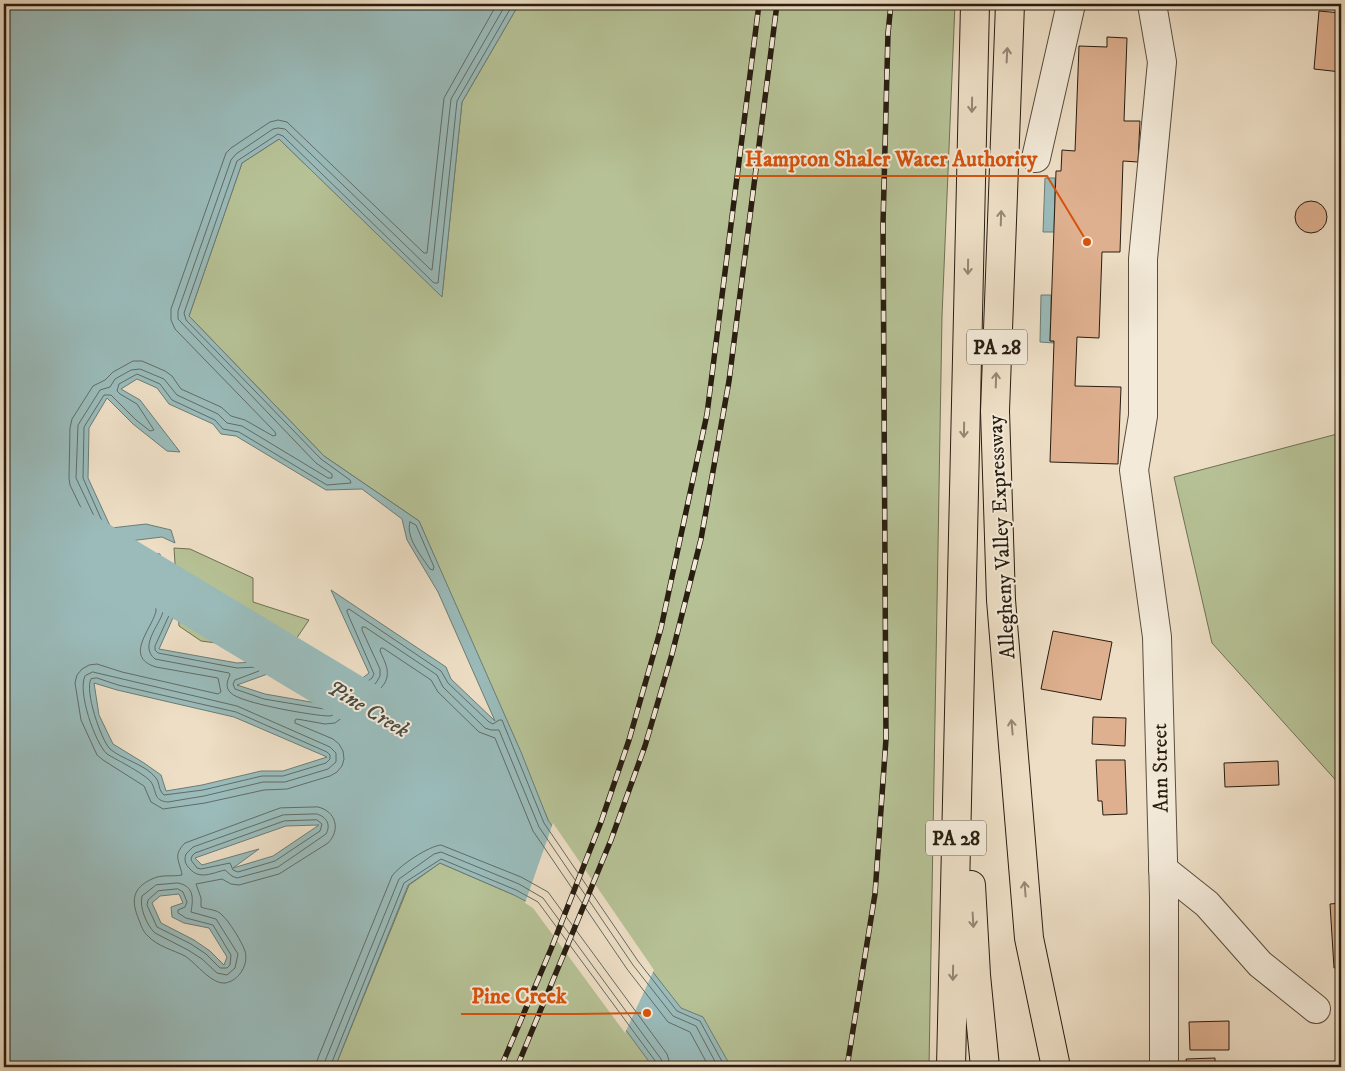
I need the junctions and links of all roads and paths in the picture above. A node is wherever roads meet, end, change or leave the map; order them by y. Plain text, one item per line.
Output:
1 (975, 4) edge
2 (1010, 4) edge
3 (1071, 4) edge
4 (1152, 4) edge
5 (1036, 158) dead end
6 (960, 609) junction
7 (1163, 869) junction
8 (1029, 938) junction
9 (1316, 1009) dead end
10 (951, 1067) edge
11 (986, 1067) edge
12 (1040, 1067) edge
13 (1056, 1067) edge
14 (1164, 1067) edge

1 -> 6 highway, Allegheny Valley Expressway / PA 28
8 -> 2 highway, Allegheny Valley Expressway / PA 28
3 - 5 street
4 - 7 street, Ann Street
6 -> 10 highway, Allegheny Valley Expressway / PA 28
6 -> 11 highway
7 - 9 street
7 - 14 street, Ann Street
8 - 12 highway
8 - 13 highway, Allegheny Valley Expressway / PA 28

